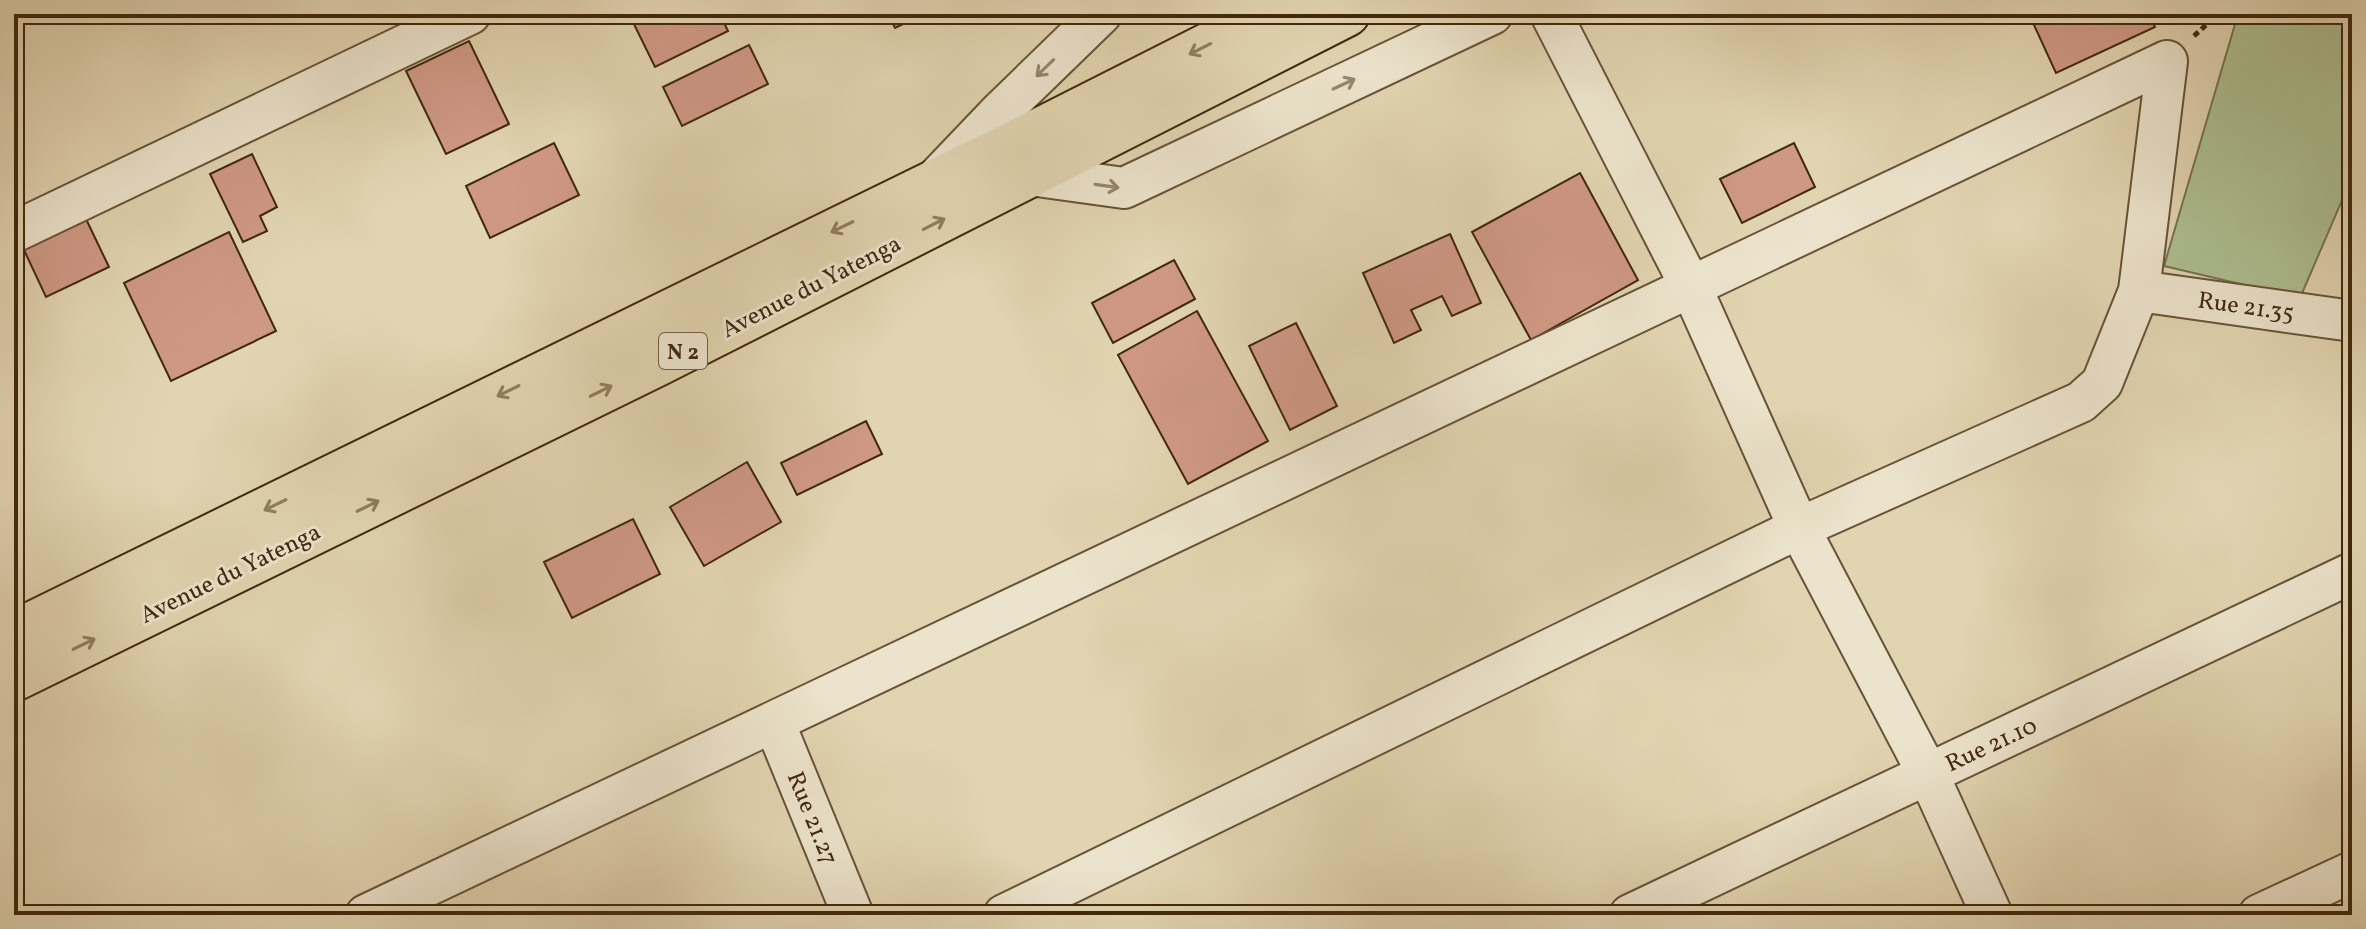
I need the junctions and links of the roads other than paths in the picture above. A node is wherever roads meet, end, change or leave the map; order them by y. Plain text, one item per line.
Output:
1 (1101, 14) edge
2 (1270, 14) edge
3 (1347, 14) edge
4 (1492, 14) edge
5 (1551, 14) edge
6 (448, 18) edge
7 (1030, 175) junction
8 (933, 183) junction
9 (14, 232) edge
10 (1691, 287) junction
11 (2139, 291) junction
12 (2352, 321) edge
13 (1799, 528) junction
14 (2352, 573) edge
15 (14, 633) edge
16 (14, 679) edge
17 (774, 722) junction
18 (1928, 774) junction
19 (2352, 872) edge
20 (366, 915) edge
21 (853, 915) edge
22 (1004, 915) edge
23 (1630, 915) edge
24 (1992, 915) edge
25 (2259, 915) edge

1 -> 8 street
2 -> 8 main road, Avenue du Yatenga / N 2
3 - 7 main road, Avenue du Yatenga / N 2
7 -> 4 street
5 - 10 street
6 - 9 street
16 -> 7 main road, Avenue du Yatenga / N 2
8 -> 15 main road, Avenue du Yatenga / N 2
10 - 11 street
10 - 13 street
10 - 17 street
11 - 12 street, Rue 21.35
11 - 13 street
13 - 18 street
13 - 22 street
14 - 18 street, Rue 21.10
17 - 20 street
17 - 21 street, Rue 21.27
18 - 23 street, Rue 21.10
18 - 24 street
19 - 25 street

